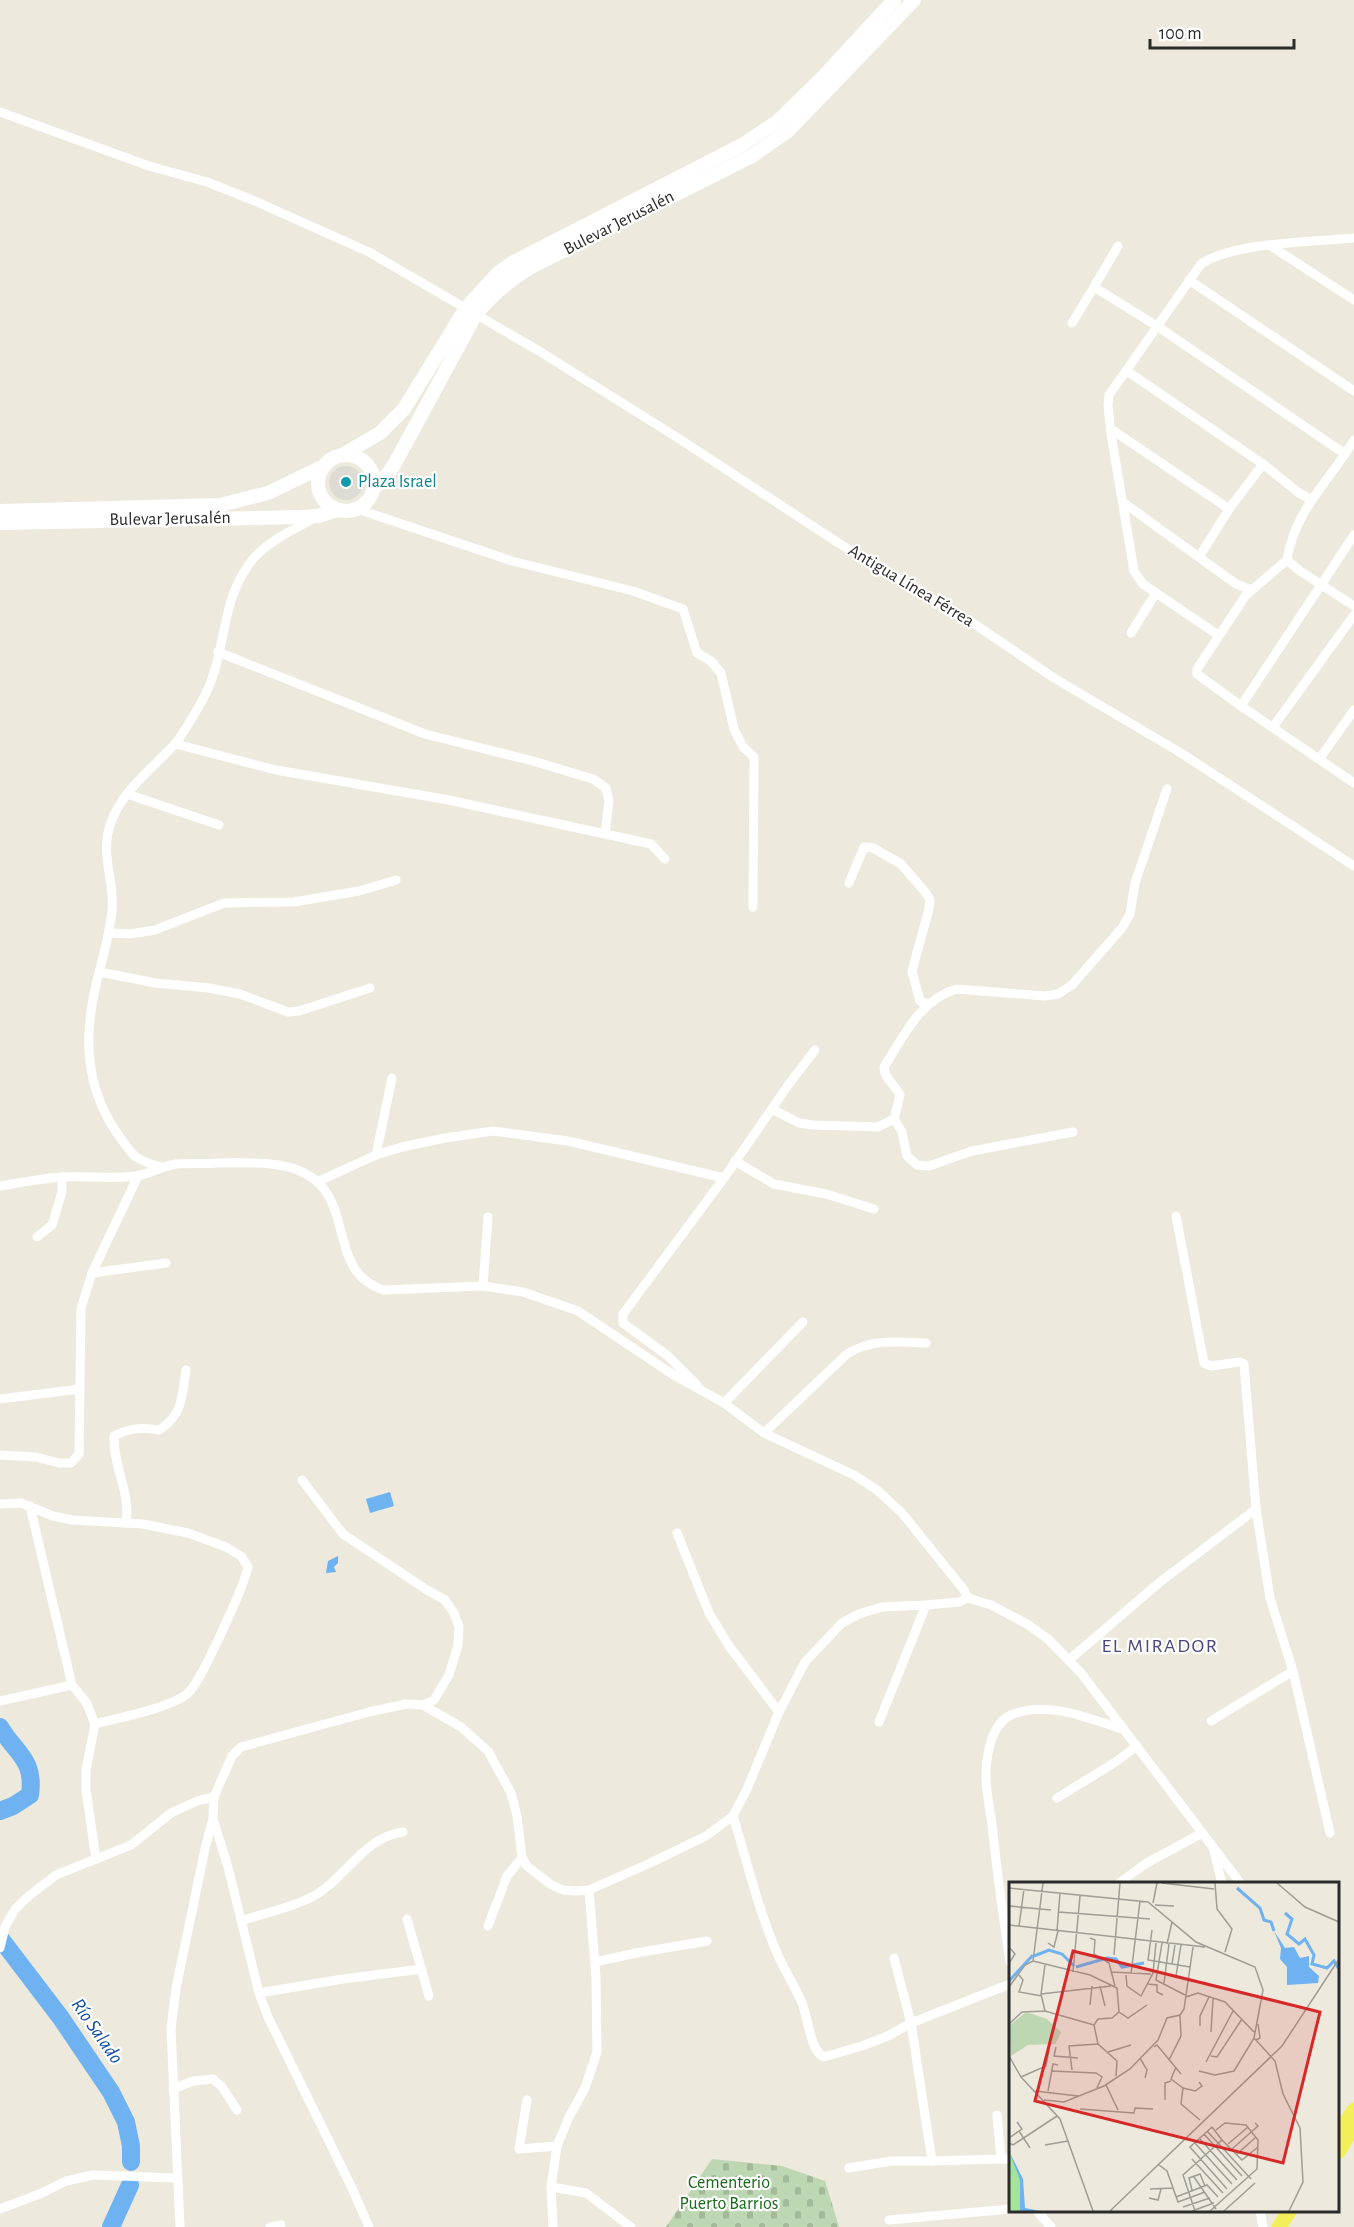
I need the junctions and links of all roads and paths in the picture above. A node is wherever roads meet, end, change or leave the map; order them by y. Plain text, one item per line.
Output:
1 (894, 0) edge
2 (914, 0) edge
3 (0, 112) edge
4 (1354, 238) edge
5 (1118, 246) dead end
6 (1271, 246) junction
7 (1189, 280) junction
8 (1094, 287) junction
9 (1354, 300) edge
10 (471, 311) junction
11 (1072, 323) dead end
12 (1157, 326) junction
13 (1127, 371) junction
14 (1354, 391) edge
15 (1111, 429) junction
16 (1354, 440) edge
17 (344, 454) junction
18 (1346, 454) junction
19 (1263, 464) junction
20 (322, 467) junction
21 (374, 488) junction
22 (1310, 499) junction
23 (1124, 503) junction
24 (357, 509) junction
25 (1229, 509) junction
26 (338, 510) junction
27 (0, 511) edge
28 (318, 516) junction
29 (0, 523) edge
30 (1354, 535) edge
31 (1199, 557) junction
32 (1287, 560) junction
33 (1321, 584) junction
34 (1252, 590) junction
35 (1156, 593) junction
36 (1354, 606) edge
37 (1354, 615) edge
38 (1131, 633) dead end
39 (1218, 636) junction
40 (218, 652) junction
41 (1241, 706) junction
42 (1354, 710) edge
43 (1273, 728) junction
44 (176, 744) junction
45 (1320, 759) junction
46 (1354, 783) edge
47 (1167, 789) dead end
48 (127, 794) junction
49 (219, 825) dead end
50 (605, 834) junction
51 (665, 860) dead end
52 (1354, 866) edge
53 (396, 880) dead end
54 (849, 883) dead end
55 (753, 907) dead end
56 (110, 933) junction
57 (100, 972) junction
58 (370, 988) dead end
59 (927, 1004) junction
60 (815, 1050) dead end
61 (392, 1078) dead end
62 (772, 1109) junction
63 (894, 1119) junction
64 (1073, 1132) dead end
65 (376, 1155) junction
66 (735, 1161) junction
67 (162, 1167) junction
68 (138, 1176) junction
69 (62, 1177) junction
70 (724, 1178) junction
71 (317, 1182) junction
72 (0, 1186) edge
73 (874, 1209) dead end
74 (1176, 1216) dead end
75 (488, 1217) dead end
76 (37, 1237) dead end
77 (166, 1263) dead end
78 (92, 1273) junction
79 (483, 1286) junction
80 (803, 1322) dead end
81 (926, 1343) dead end
82 (186, 1370) dead end
83 (80, 1389) junction
84 (706, 1393) junction
85 (0, 1399) edge
86 (724, 1403) junction
87 (764, 1433) junction
88 (0, 1455) edge
89 (302, 1480) dead end
90 (0, 1504) edge
91 (30, 1506) junction
92 (1256, 1509) junction
93 (126, 1523) junction
94 (677, 1533) dead end
95 (968, 1598) junction
96 (926, 1605) junction
97 (1069, 1660) junction
98 (1293, 1671) junction
99 (72, 1685) junction
100 (0, 1701) edge
101 (423, 1705) junction
102 (779, 1712) junction
103 (1211, 1721) dead end
104 (879, 1722) dead end
105 (95, 1724) junction
106 (1122, 1729) junction
107 (1137, 1746) junction
108 (214, 1797) junction
109 (1057, 1798) dead end
110 (733, 1815) junction
111 (213, 1818) junction
112 (403, 1832) dead end
113 (1202, 1833) junction
114 (1330, 1833) dead end
115 (219, 1841) junction
116 (206, 1844) junction
117 (1213, 1848) junction
118 (96, 1858) junction
119 (522, 1858) junction
120 (1121, 1882) edge
121 (1222, 1882) edge
122 (1239, 1882) edge
123 (589, 1890) junction
124 (407, 1919) dead end
125 (241, 1920) junction
126 (488, 1926) dead end
127 (706, 1941) dead end
128 (0, 1948) edge
129 (1009, 1951) edge
130 (894, 1958) dead end
131 (594, 1962) junction
132 (422, 1969) junction
133 (1009, 1985) edge
134 (259, 1993) junction
135 (429, 1996) dead end
136 (910, 2022) junction
137 (172, 2089) junction
138 (527, 2100) dead end
139 (237, 2110) dead end
140 (1354, 2110) edge
141 (997, 2115) dead end
142 (1354, 2126) edge
143 (1339, 2133) edge
144 (557, 2146) junction
145 (1339, 2150) edge
146 (1006, 2159) edge
147 (932, 2161) junction
148 (849, 2168) dead end
149 (177, 2178) junction
150 (551, 2187) junction
151 (0, 2209) edge
152 (1009, 2209) edge
153 (1037, 2212) edge
154 (1260, 2212) edge
155 (1289, 2212) edge
156 (1299, 2212) edge
157 (889, 2220) dead end
158 (281, 2225) dead end
159 (180, 2227) edge
160 (270, 2227) edge
161 (369, 2227) edge
162 (553, 2227) edge
163 (631, 2227) edge
164 (1051, 2227) edge
165 (1263, 2227) edge
166 (1279, 2227) edge
167 (1290, 2227) edge

1 - 10 main road, Bulevar Jerusalén
2 - 10 main road, Bulevar Jerusalén
3 - 10 street, Antigua Línea Férrea
4 - 6 street
5 - 8 street
6 - 7 street
6 - 9 street
7 - 12 street
7 - 14 street
8 - 11 street
8 - 12 street
10 - 17 main road, Bulevar Jerusalén
10 - 21 main road, Bulevar Jerusalén
10 - 52 street, Antigua Línea Férrea
12 - 13 street
12 - 18 street
13 - 15 street
13 - 19 street
15 - 23 street
15 - 25 street
16 - 18 street
17 - 20 main road
17 - 21 main road
18 - 22 street
19 - 22 street
19 - 25 street
20 - 26 main road
20 - 27 main road, Bulevar Jerusalén
21 - 24 main road
22 - 32 street
23 - 31 street
23 - 35 street
24 - 26 main road
24 - 55 street
25 - 31 street
26 - 28 main road, Bulevar Jerusalén
28 - 29 main road, Bulevar Jerusalén
28 - 40 street
30 - 33 street
31 - 34 street
32 - 33 street
32 - 34 street
33 - 36 street
33 - 41 street
34 - 39 street
35 - 38 street
35 - 39 street
37 - 43 street
39 - 41 street
40 - 44 street
40 - 50 street
41 - 43 street
42 - 45 street
43 - 45 street
44 - 48 street
44 - 50 street
45 - 46 street
47 - 59 street
48 - 49 street
48 - 56 street
50 - 51 street
53 - 56 street
54 - 59 street
56 - 57 street
57 - 58 street
57 - 67 street
59 - 63 street
60 - 62 street
61 - 65 street
62 - 63 street
62 - 66 street
63 - 64 street
65 - 70 street
65 - 71 street
66 - 70 street
66 - 73 street
67 - 68 street
67 - 71 street
68 - 69 street
68 - 78 street
69 - 72 street
69 - 76 street
70 - 84 street
71 - 79 street
74 - 92 street
75 - 79 street
77 - 78 street
78 - 83 street
79 - 84 street
80 - 86 street
81 - 87 street
82 - 93 street
83 - 85 street
83 - 88 street
84 - 86 street
86 - 87 street
87 - 95 street
89 - 101 street
90 - 91 street
91 - 93 street
91 - 99 street
92 - 97 street
92 - 98 street
93 - 105 street
94 - 102 street
95 - 96 street
95 - 97 street
96 - 102 street
96 - 104 street
97 - 106 street
98 - 103 street
98 - 114 street
99 - 100 street
99 - 105 street
101 - 108 street
101 - 119 street
102 - 110 street
105 - 118 street
106 - 107 street
106 - 129 street
107 - 109 street
107 - 113 street
108 - 111 street
108 - 118 street
110 - 123 street
110 - 136 street
111 - 115 street
111 - 116 street
112 - 125 street
113 - 117 street
113 - 120 street
115 - 116 street
115 - 125 street
116 - 137 street
117 - 121 street
117 - 122 street
118 - 128 street
119 - 123 street
119 - 126 street
123 - 131 street
124 - 132 street
125 - 134 street
127 - 131 street
130 - 136 street
131 - 144 street
132 - 134 street
132 - 135 street
133 - 136 street
134 - 161 street
136 - 147 street
137 - 139 street
137 - 149 street
138 - 144 street
140 - 143 main road
141 - 146 street
142 - 145 main road
144 - 150 street
146 - 147 street
147 - 148 street
149 - 151 street
149 - 159 street
150 - 162 street
150 - 163 street
152 - 157 street
153 - 164 street
154 - 165 street
155 - 166 main road
156 - 167 main road
158 - 160 street

